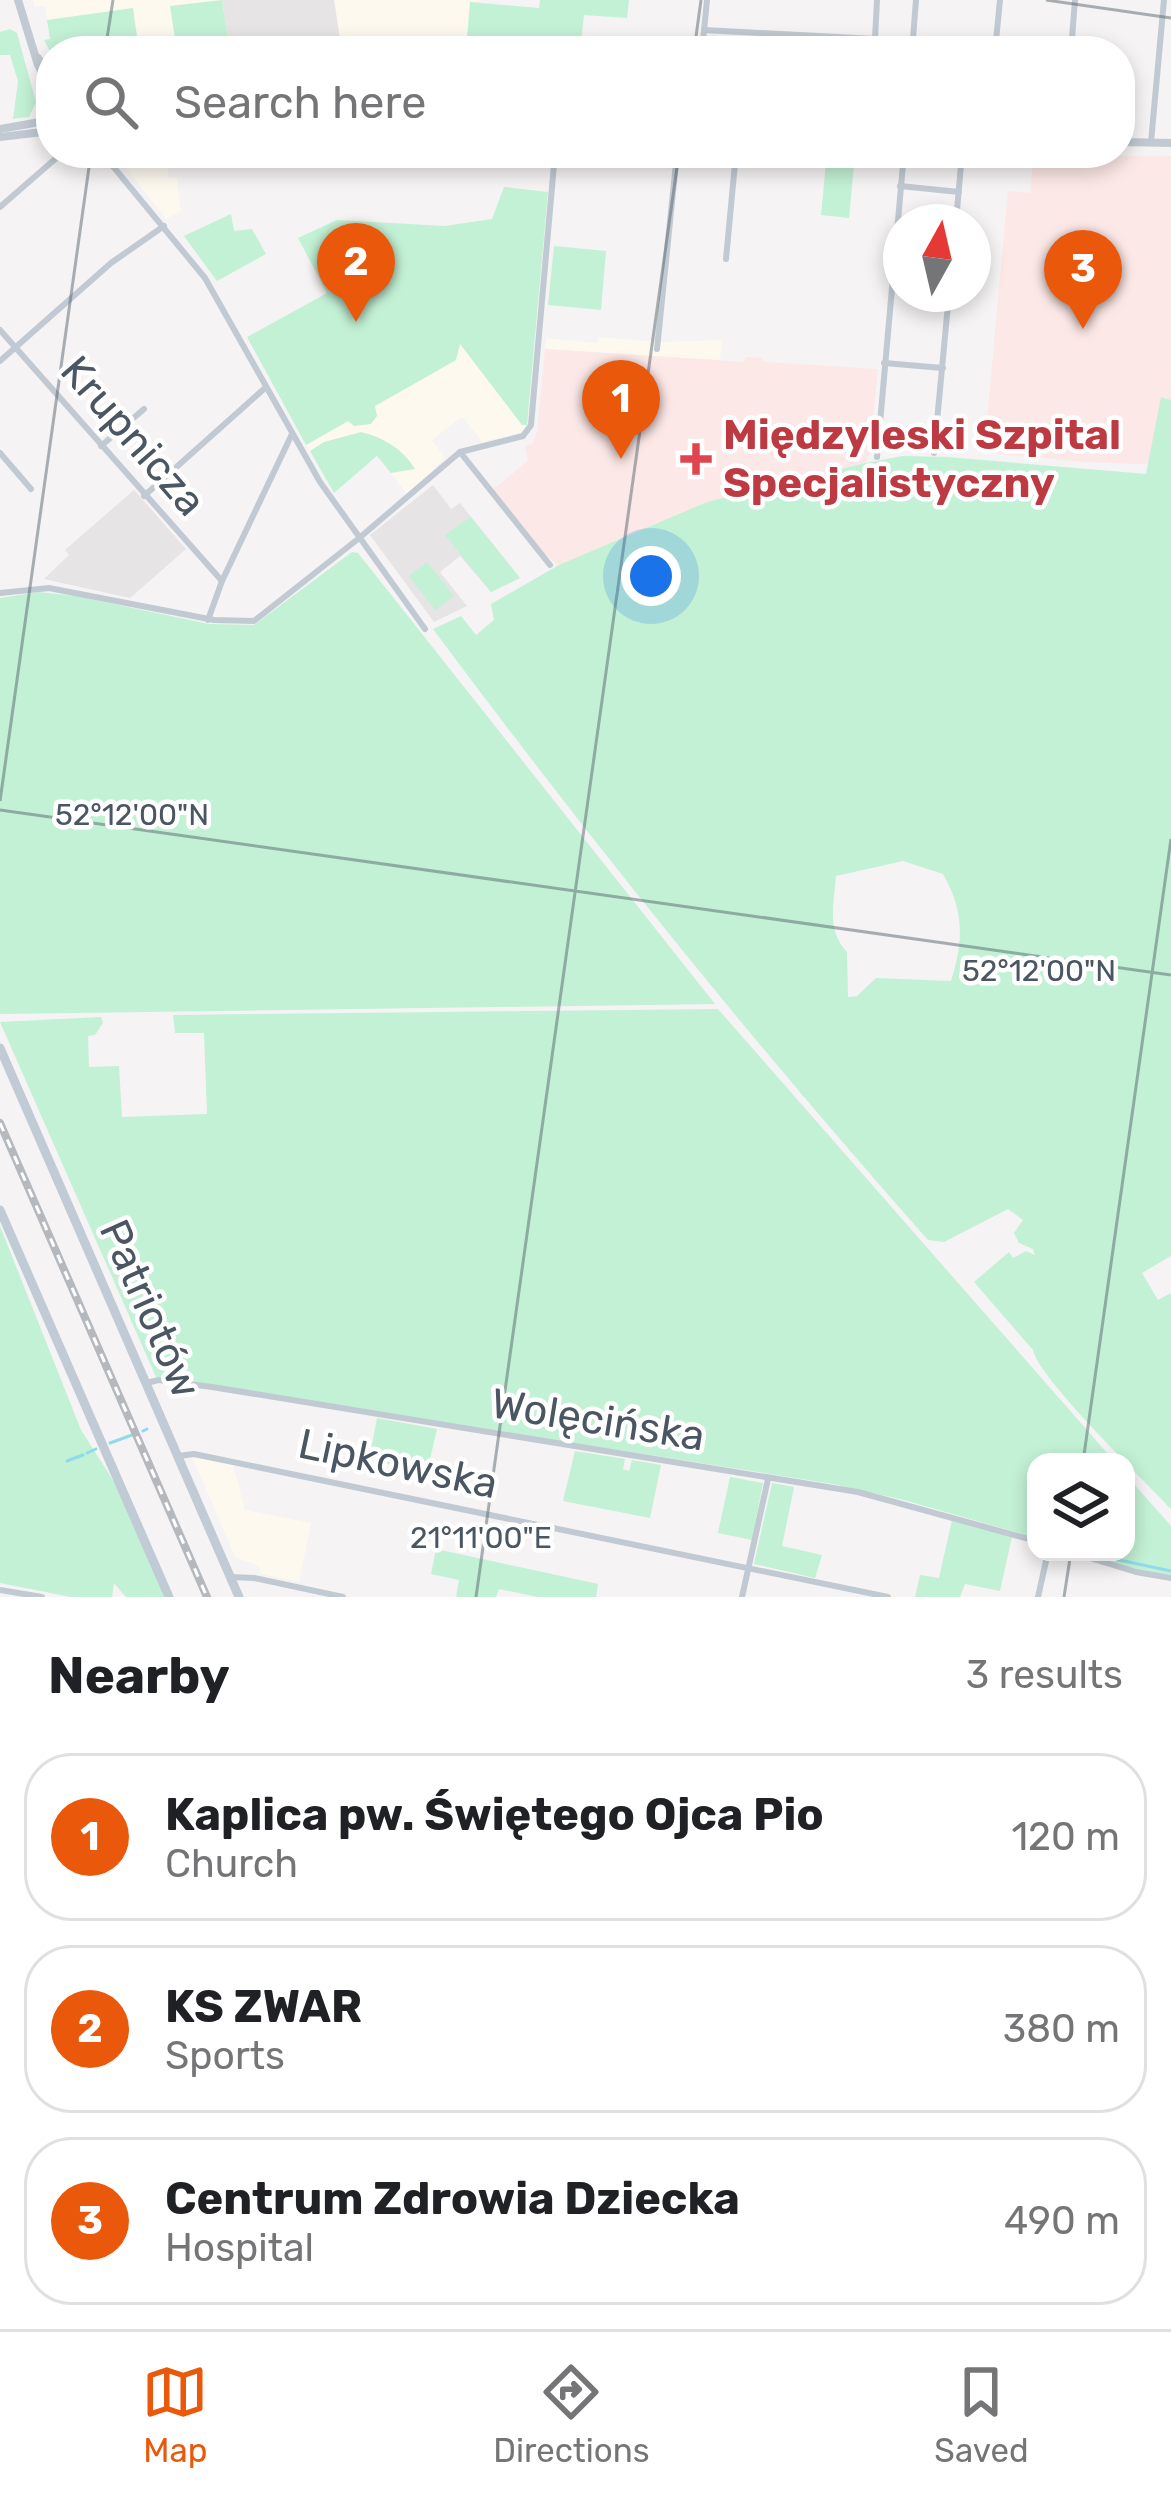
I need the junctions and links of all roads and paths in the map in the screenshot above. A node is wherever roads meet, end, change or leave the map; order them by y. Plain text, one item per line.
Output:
1 (18, 0) edge
2 (707, 0) edge
3 (878, 0) edge
4 (916, 0) edge
5 (1000, 0) edge
6 (1075, 0) edge
7 (1164, 0) edge
8 (704, 30) junction
9 (703, 36) edge
10 (807, 36) edge
11 (875, 36) edge
12 (913, 36) edge
13 (996, 36) edge
14 (1072, 36) edge
15 (36, 56) edge
16 (36, 124) edge
17 (36, 131) edge
18 (0, 133) edge
19 (1135, 142) edge
20 (1151, 142) junction
21 (1171, 142) edge
22 (45, 168) edge
23 (114, 168) edge
24 (554, 168) edge
25 (675, 168) edge
26 (735, 168) edge
27 (902, 168) edge
28 (961, 168) edge
29 (900, 186) junction
30 (959, 192) junction
31 (958, 204) edge
32 (0, 207) edge
33 (164, 226) junction
34 (726, 259) dead end
35 (948, 312) edge
36 (0, 330) edge
37 (15, 347) junction
38 (657, 349) dead end
39 (0, 361) edge
40 (884, 363) junction
41 (943, 368) junction
42 (266, 388) junction
43 (144, 409) dead end
44 (292, 434) junction
45 (101, 446) junction
46 (460, 452) junction
47 (934, 452) dead end
48 (0, 453) edge
49 (877, 457) dead end
50 (31, 489) dead end
51 (144, 496) junction
52 (358, 539) junction
53 (550, 566) dead end
54 (222, 580) junction
55 (0, 593) edge
56 (208, 620) junction
57 (425, 629) dead end
58 (0, 1048) edge
59 (0, 1210) edge
60 (146, 1382) junction
61 (178, 1456) junction
62 (769, 1479) junction
63 (1027, 1538) edge
64 (1046, 1561) edge
65 (1100, 1561) edge
66 (749, 1568) junction
67 (230, 1577) junction
68 (1171, 1577) edge
69 (0, 1590) edge
70 (15, 1595) edge
71 (42, 1597) edge
72 (169, 1597) edge
73 (239, 1597) edge
74 (343, 1597) edge
75 (742, 1597) edge
76 (888, 1597) edge
77 (1038, 1597) edge

1 - 15 street
2 - 8 street
3 - 11 street
4 - 12 street
5 - 13 street
6 - 14 street
7 - 20 street
8 - 9 street
8 - 10 street
16 - 18 street
17 - 18 street
19 - 20 street
20 - 21 street
22 - 32 street
23 - 33 street
24 - 46 street
25 - 38 street
26 - 34 street
27 - 29 street
28 - 30 street
29 - 30 street
29 - 40 street
30 - 31 street
33 - 37 street
33 - 42 street
35 - 41 street
36 - 37 street, Krupnicza
37 - 39 street
37 - 45 street, Krupnicza
40 - 41 street
40 - 49 street
41 - 47 street
42 - 44 street
42 - 51 street
43 - 45 street
44 - 52 street
44 - 54 street
45 - 51 street, Krupnicza
46 - 52 street
46 - 53 street
48 - 50 street
51 - 54 street, Krupnicza
52 - 56 street
52 - 57 street
54 - 56 street
55 - 56 street
58 - 60 main road, Patriotów
59 - 72 main road
60 - 61 main road, Patriotów
60 - 62 street, Wolęcińska
61 - 66 street, Lipkowska
61 - 67 main road, Patriotów
62 - 63 street, Wolęcińska
62 - 66 street
64 - 77 street
65 - 68 street
66 - 75 street
66 - 76 street, Lipkowska
67 - 73 main road, Patriotów
67 - 74 street
69 - 70 street
70 - 71 street

